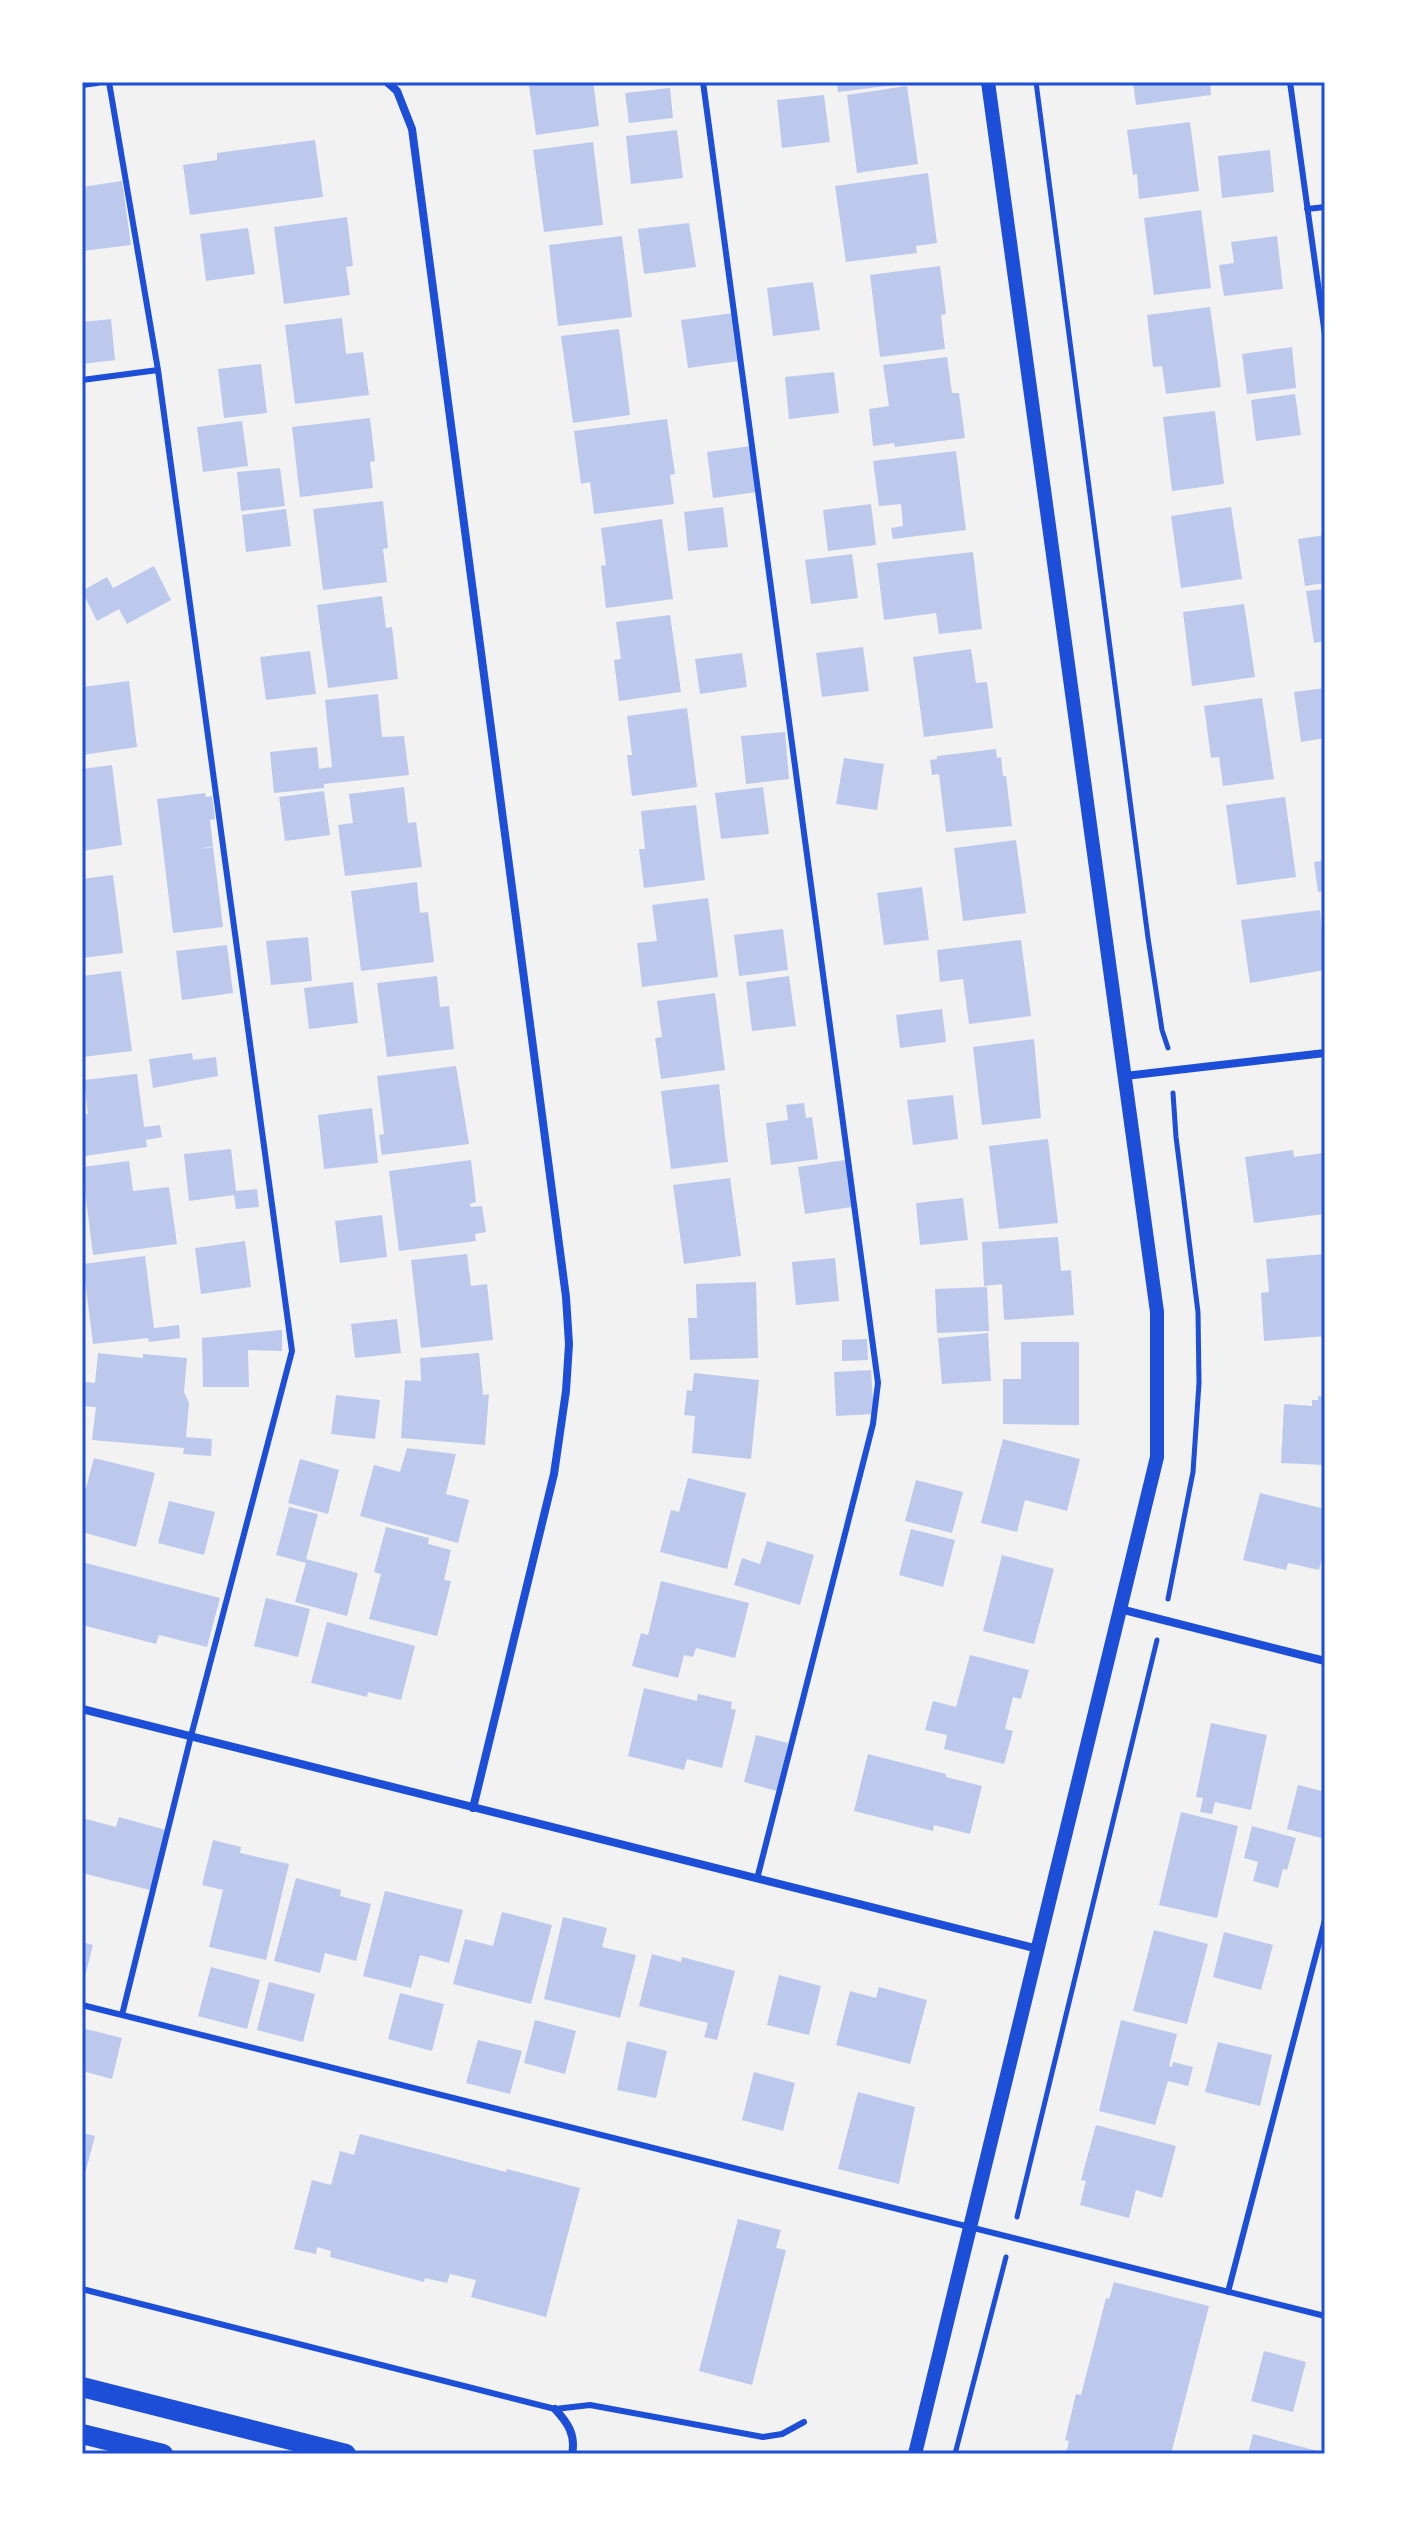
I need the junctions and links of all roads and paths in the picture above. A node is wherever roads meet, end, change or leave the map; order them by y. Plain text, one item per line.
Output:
1 (97, 82) edge
2 (109, 82) edge
3 (387, 82) edge
4 (703, 82) edge
5 (988, 82) edge
6 (1036, 82) edge
7 (1290, 82) edge
8 (82, 84) edge
9 (1325, 207) edge
10 (1307, 209) junction
11 (1325, 335) edge
12 (158, 370) junction
13 (82, 380) edge
14 (1325, 1053) edge
15 (1171, 1071) junction
16 (1125, 1076) junction
17 (1120, 1609) junction
18 (1163, 1620) junction
19 (1325, 1661) edge
20 (82, 1709) edge
21 (191, 1736) junction
22 (473, 1808) junction
23 (757, 1879) junction
24 (1325, 1920) edge
25 (1039, 1949) junction
26 (82, 2005) edge
27 (122, 2015) junction
28 (970, 2227) junction
29 (1012, 2237) junction
30 (82, 2289) edge
31 (1228, 2292) junction
32 (1325, 2316) edge
33 (82, 2387) edge
34 (555, 2409) junction
35 (804, 2422) dead end
36 (82, 2434) edge
37 (163, 2454) edge
38 (346, 2454) edge
39 (572, 2454) edge
40 (915, 2454) edge
41 (955, 2454) edge

1 - 8 street
2 - 12 lane
3 - 22 street
4 - 23 lane
5 - 16 street
6 - 15 path
7 - 10 lane
9 - 10 lane
10 - 11 lane
12 - 13 lane
12 - 21 lane
14 - 15 street
15 - 16 street
15 - 18 path
16 - 17 street
17 - 18 street
17 - 25 street
18 - 19 street
18 - 29 path
20 - 21 street
21 - 22 street
21 - 27 lane
22 - 23 street
23 - 25 street
24 - 31 lane
25 - 28 street
26 - 27 lane
27 - 28 lane
28 - 29 lane
28 - 40 street
29 - 31 lane
29 - 41 path
30 - 34 lane
31 - 32 lane
33 - 38 main road
34 - 35 lane
34 - 39 street
36 - 37 main road

